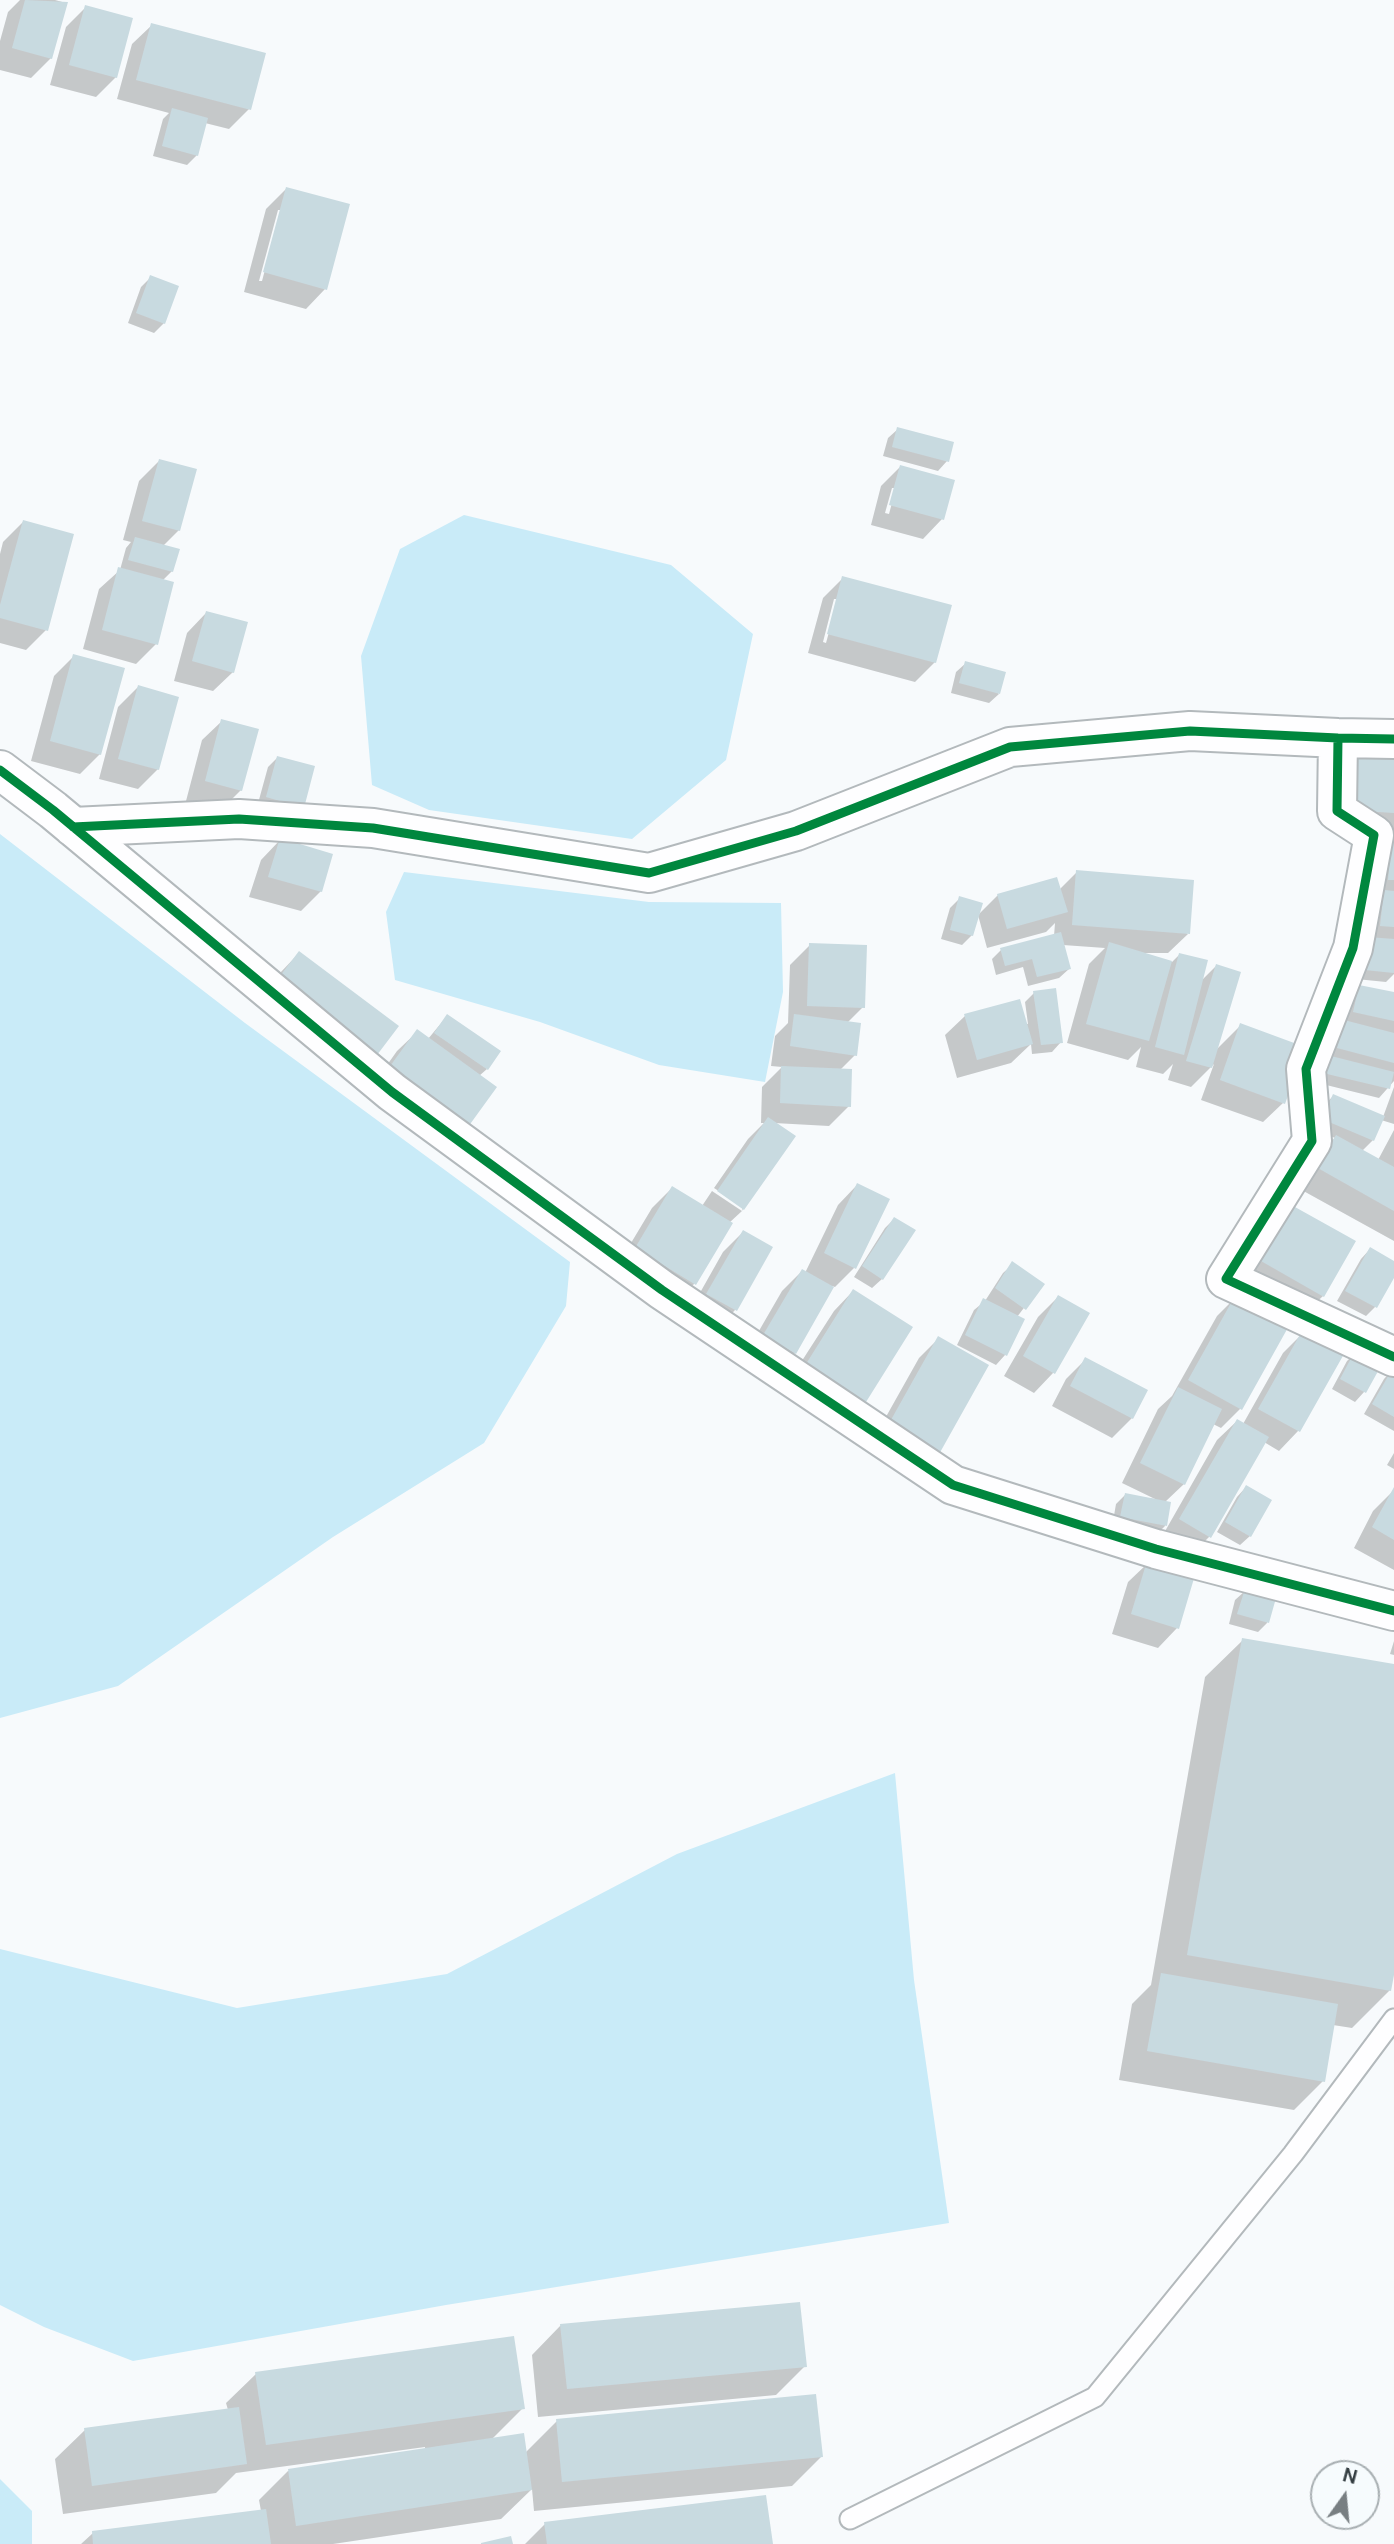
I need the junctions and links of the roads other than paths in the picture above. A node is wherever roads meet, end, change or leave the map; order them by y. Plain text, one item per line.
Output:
1 (1338, 738) junction
2 (1394, 738) edge
3 (0, 770) edge
4 (73, 827) junction
5 (1394, 1357) edge
6 (1394, 1611) edge
7 (1394, 2019) edge
8 (850, 2519) dead end

1 - 2 street
1 - 4 street
1 - 5 street
3 - 4 street
4 - 6 street
7 - 8 lane

